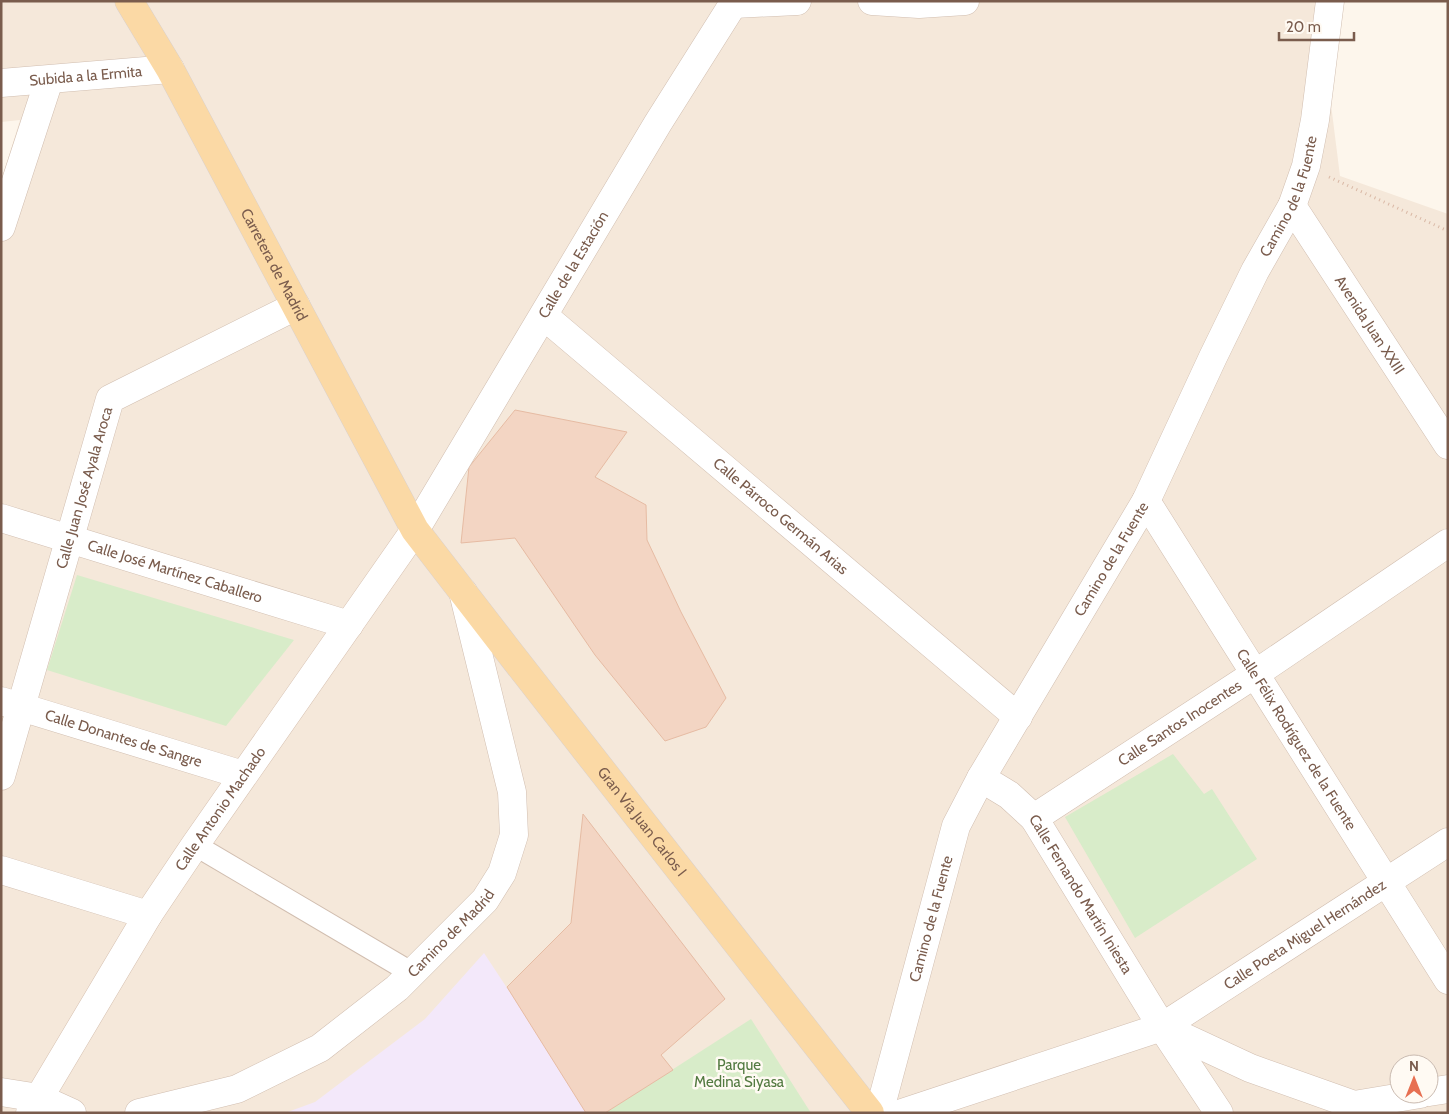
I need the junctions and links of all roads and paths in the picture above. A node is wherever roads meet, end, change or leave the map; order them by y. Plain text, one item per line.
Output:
1 (129, 1) edge
2 (798, 1) edge
3 (872, 1) edge
4 (964, 1) edge
5 (1330, 1) edge
6 (735, 3) edge
7 (170, 69) junction
8 (49, 80) junction
9 (1, 83) edge
10 (1306, 166) junction
11 (1292, 206) junction
12 (1, 227) edge
13 (1448, 231) edge
14 (296, 306) junction
15 (544, 316) junction
16 (1448, 445) edge
17 (1146, 501) junction
18 (1, 518) edge
19 (416, 530) junction
20 (70, 539) junction
21 (1448, 544) edge
22 (463, 592) junction
23 (349, 625) junction
24 (1256, 674) junction
25 (11, 704) edge
26 (1018, 717) junction
27 (243, 775) junction
28 (1, 776) edge
29 (981, 778) junction
30 (1034, 818) junction
31 (1448, 842) edge
32 (194, 845) junction
33 (1, 870) edge
34 (1387, 882) junction
35 (148, 915) junction
36 (412, 973) junction
37 (1448, 980) edge
38 (1162, 1027) junction
39 (1, 1092) edge
40 (1389, 1099) edge
41 (35, 1105) edge
42 (72, 1113) edge
43 (139, 1113) edge
44 (870, 1113) edge
45 (879, 1113) edge
46 (902, 1113) edge
47 (1219, 1113) edge

1 - 7 main road, Carretera de Madrid
2 - 6 street
3 - 4 street
5 - 10 street, Camino de la Fuente
6 - 15 street, Calle de la Estación
7 - 8 street, Subida a la Ermita
7 - 14 main road, Carretera de Madrid
8 - 9 street, Subida a la Ermita
8 - 12 street
10 - 11 street, Camino de la Fuente
10 - 13 path
11 - 16 street, Avenida Juan XXIII
11 - 17 street, Camino de la Fuente
14 - 19 main road, Carretera de Madrid
14 - 20 street, Calle Juan José Ayala Aroca
15 - 19 street, Calle de la Estación
15 - 26 street, Calle Párroco Germán Arias
17 - 24 street, Calle Félix Rodríguez de la Fuente
17 - 26 street, Camino de la Fuente
18 - 20 street, Calle José Martínez Caballero
19 - 22 main road, Gran Vía Juan Carlos I
19 - 23 street, Calle Antonio Machado
20 - 23 street, Calle José Martínez Caballero
20 - 25 street, Calle Juan José Ayala Aroca
21 - 24 street, Calle Santos Inocentes
22 - 36 street, Camino de Madrid
22 - 44 main road, Gran Vía Juan Carlos I
23 - 27 street, Calle Antonio Machado
24 - 30 street, Calle Santos Inocentes
24 - 34 street, Calle Félix Rodríguez de la Fuente
25 - 27 street, Calle Donantes de Sangre
25 - 28 street, Calle Juan José Ayala Aroca
26 - 29 street, Camino de la Fuente
27 - 32 street, Calle Antonio Machado
29 - 30 street, Calle Fernando Martín Iniesta
29 - 45 street, Camino de la Fuente
30 - 38 street, Calle Fernando Martín Iniesta
31 - 34 street, Calle Poeta Miguel Hernández
32 - 35 street, Calle Antonio Machado
32 - 36 street
33 - 35 street
34 - 37 street, Calle Félix Rodríguez de la Fuente
34 - 38 street, Calle Poeta Miguel Hernández
35 - 41 street, Calle Antonio Machado
36 - 43 street, Camino de Madrid
38 - 40 street
38 - 46 street, Calle Poeta Miguel Hernández
38 - 47 street, Calle Fernando Martín Iniesta
39 - 41 street
41 - 42 street

